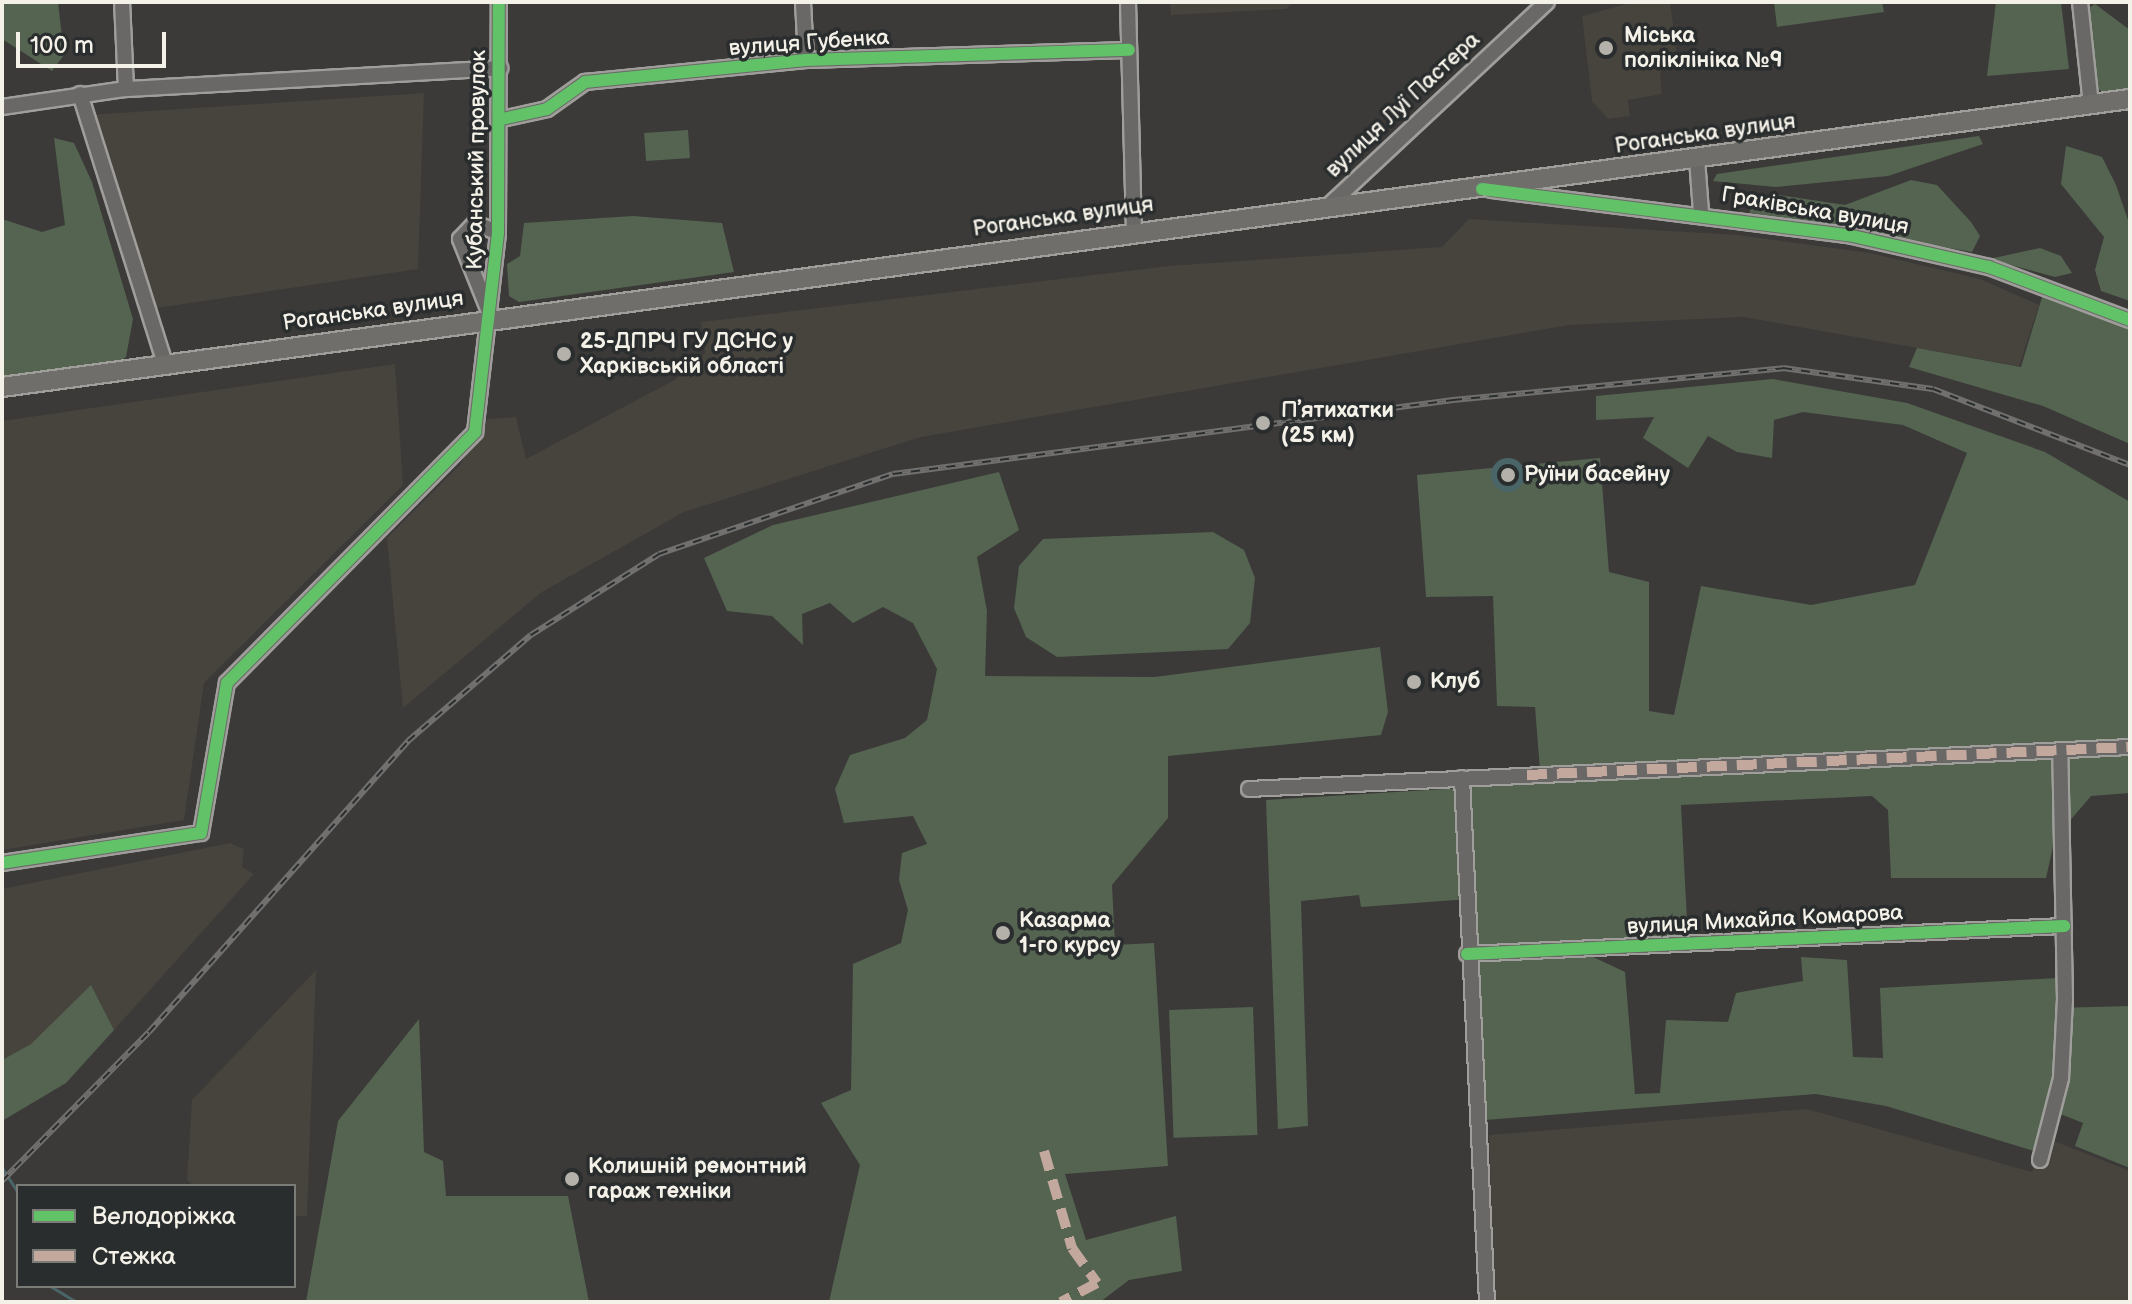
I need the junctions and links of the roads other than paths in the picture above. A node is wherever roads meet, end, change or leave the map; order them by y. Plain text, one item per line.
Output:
1 (122, 2) edge
2 (499, 2) edge
3 (803, 2) edge
4 (1128, 2) edge
5 (1547, 2) edge
6 (2080, 2) edge
7 (1129, 50) junction
8 (806, 60) junction
9 (500, 68) junction
10 (126, 89) junction
11 (80, 94) junction
12 (2130, 99) edge
13 (2091, 105) junction
14 (2, 107) edge
15 (502, 119) junction
16 (1697, 159) junction
17 (1482, 189) junction
18 (1326, 208) junction
19 (1701, 212) junction
20 (1134, 232) junction
21 (498, 233) junction
22 (491, 318) junction
23 (2130, 320) edge
24 (165, 364) junction
25 (2, 387) edge
26 (2130, 747) edge
27 (2060, 750) junction
28 (1462, 778) junction
29 (1249, 789) dead end
30 (2, 863) edge
31 (2064, 926) junction
32 (1467, 954) junction
33 (2040, 1160) dead end
34 (1487, 1302) edge

1 - 10 street
2 - 9 street, Кубанський провулок
3 - 8 street
4 - 7 street
5 - 18 street, вулиця Луї Пастера
6 - 13 street
7 - 8 street, вулиця Губенка
7 - 20 street
8 - 15 street, вулиця Губенка
9 - 10 street
9 - 15 street, Кубанський провулок
10 - 11 street
11 - 14 street
11 - 24 street
12 - 13 main road, Роганська вулиця
13 - 16 main road, Роганська вулиця
15 - 21 street, Кубанський провулок
16 - 17 main road, Роганська вулиця
16 - 19 street
17 - 18 main road, Роганська вулиця
17 - 19 street, Граківська вулиця
18 - 20 main road, Роганська вулиця
19 - 23 street, Граківська вулиця
20 - 22 main road, Роганська вулиця
21 - 22 street, Кубанський провулок
21 - 22 street
22 - 24 main road, Роганська вулиця
22 - 30 street, Кубанський провулок
24 - 25 main road, Роганська вулиця
26 - 27 street
27 - 28 street
27 - 31 street
28 - 29 street
28 - 32 street
31 - 32 street, вулиця Михайла Комарова
31 - 33 street
32 - 34 street

